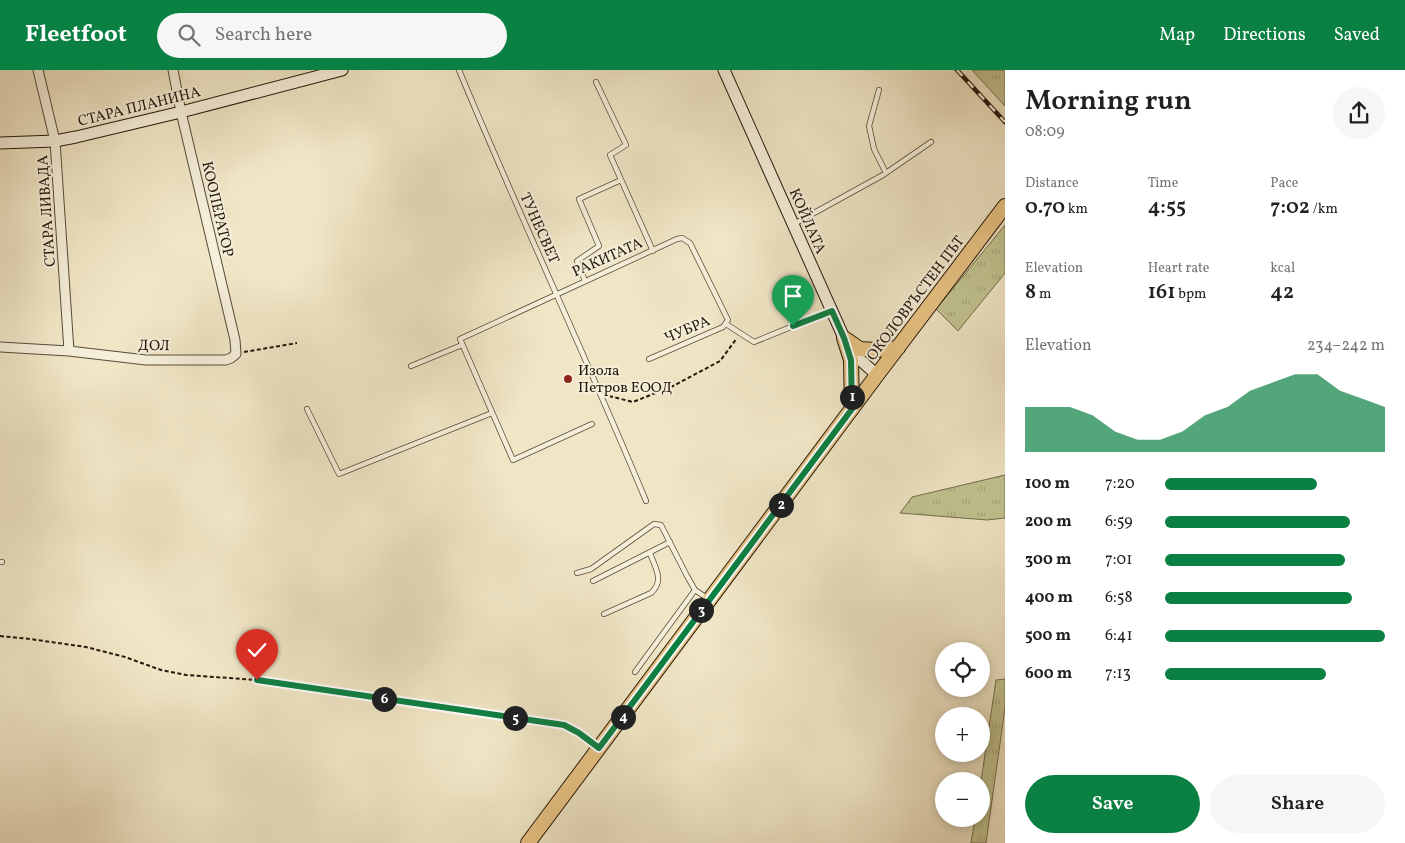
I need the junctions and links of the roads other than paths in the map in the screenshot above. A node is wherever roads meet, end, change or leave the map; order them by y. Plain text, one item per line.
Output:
1 (38, 70) edge
2 (173, 70) edge
3 (342, 70) edge
4 (459, 70) edge
5 (724, 70) edge
6 (596, 82) dead end
7 (879, 90) dead end
8 (181, 112) junction
9 (55, 141) junction
10 (931, 142) dead end
11 (0, 143) edge
12 (886, 173) junction
13 (621, 180) junction
14 (1005, 206) edge
15 (793, 224) junction
16 (653, 251) junction
17 (585, 281) junction
18 (556, 294) junction
19 (832, 311) junction
20 (727, 317) joint
21 (726, 324) junction
22 (844, 338) junction
23 (462, 345) junction
24 (0, 347) edge
25 (898, 348) junction
26 (69, 352) junction
27 (236, 354) joint
28 (649, 359) dead end
29 (411, 366) dead end
30 (877, 374) junction
31 (852, 409) junction
32 (307, 410) dead end
33 (492, 413) junction
34 (592, 424) dead end
35 (646, 501) dead end
36 (670, 542) junction
37 (650, 553) junction
38 (577, 573) dead end
39 (593, 581) dead end
40 (696, 590) junction
41 (709, 600) junction
42 (604, 614) dead end
43 (636, 672) dead end
44 (528, 843) edge

1 - 9 street, СТАРА ЛИВАДА
2 - 8 street, КООПЕРАТОР
3 - 8 street, СТАРА ПЛАНИНА
4 - 18 lane, ТУНЕСВЕТ
5 - 15 street, КОЙЛАТА
6 - 13 lane
7 - 12 lane
8 - 9 street, СТАРА ПЛАНИНА
8 - 27 street, КООПЕРАТОР
9 - 11 street, СТАРА ПЛАНИНА
9 - 26 street, СТАРА ЛИВАДА
10 - 12 lane
12 - 15 lane
13 - 16 lane
13 - 17 lane
14 - 25 main road, ОКОЛОВРЪСТЕН ПЪТ
15 - 19 street, КОЙЛАТА
16 - 17 lane, РАКИТАТА
16 - 20 lane, РАКИТАТА
17 - 18 lane, РАКИТАТА
18 - 23 lane, РАКИТАТА
18 - 35 lane, ТУНЕСВЕТ
19 - 21 lane
19 - 22 street, КОЙЛАТА
20 - 21 lane, ЧУБРА
21 - 28 lane, ЧУБРА
22 - 25 main road
22 - 30 street, КОЙЛАТА
22 - 31 main road
23 - 29 lane
23 - 33 lane
24 - 26 street, ДОЛ
25 - 30 main road, ОКОЛОВРЪСТЕН ПЪТ
26 - 27 street, ДОЛ
30 - 31 main road, ОКОЛОВРЪСТЕН ПЪТ
31 - 41 main road, ОКОЛОВРЪСТЕН ПЪТ
32 - 33 lane
33 - 34 lane
36 - 37 lane
36 - 38 lane
36 - 40 lane
37 - 39 lane
37 - 42 lane
40 - 41 lane
40 - 43 lane
41 - 44 main road, ОКОЛОВРЪСТЕН ПЪТ

